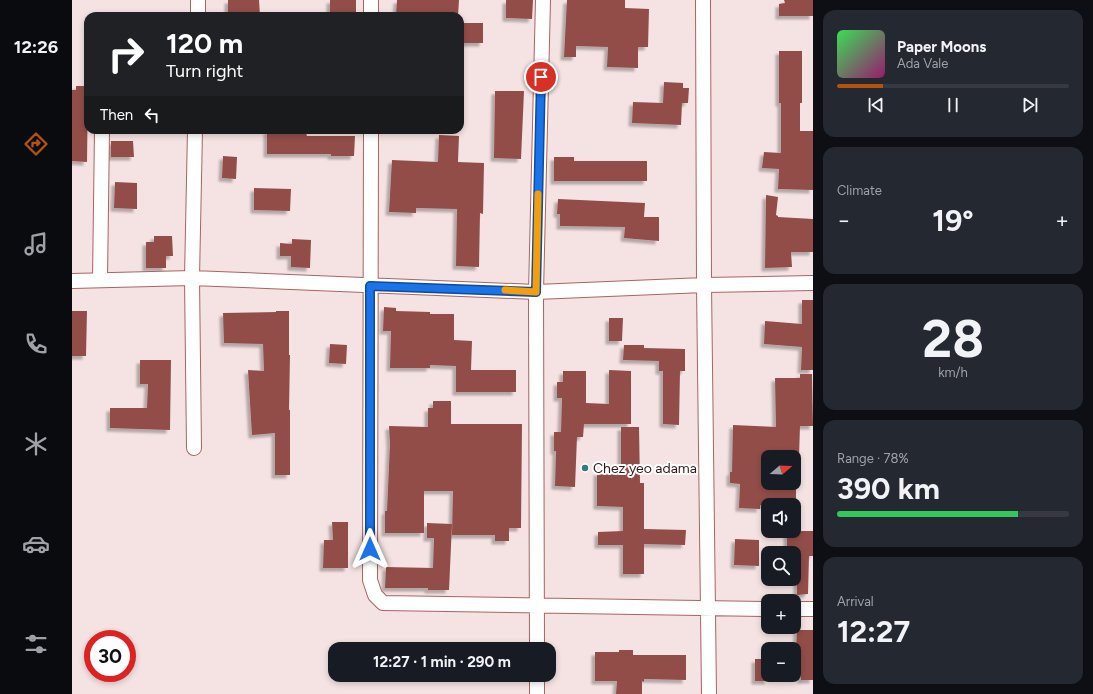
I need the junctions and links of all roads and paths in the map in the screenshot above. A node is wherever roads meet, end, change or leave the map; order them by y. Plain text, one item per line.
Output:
1 (198, 0) edge
2 (372, 0) edge
3 (543, 0) edge
4 (703, 0) edge
5 (198, 12) edge
6 (371, 12) edge
7 (102, 134) edge
8 (195, 134) edge
9 (371, 134) edge
10 (192, 278) junction
11 (100, 280) junction
12 (72, 281) edge
13 (813, 283) edge
14 (704, 285) junction
15 (370, 286) junction
16 (536, 292) junction
17 (194, 448) dead end
18 (538, 605) junction
19 (707, 608) junction
20 (761, 609) edge
21 (801, 609) edge
22 (813, 609) edge
23 (537, 642) edge
24 (537, 682) edge
25 (537, 694) edge
26 (709, 694) edge

1 - 5 street
2 - 6 street
3 - 16 street
4 - 14 street
7 - 11 street
8 - 10 street
9 - 15 street
10 - 11 street
10 - 15 street
10 - 17 street
11 - 12 street
13 - 14 street
14 - 16 street
14 - 19 street
15 - 16 street
15 - 18 street
16 - 18 street
18 - 19 street
18 - 23 street
19 - 20 street
19 - 26 street
21 - 22 street
24 - 25 street

